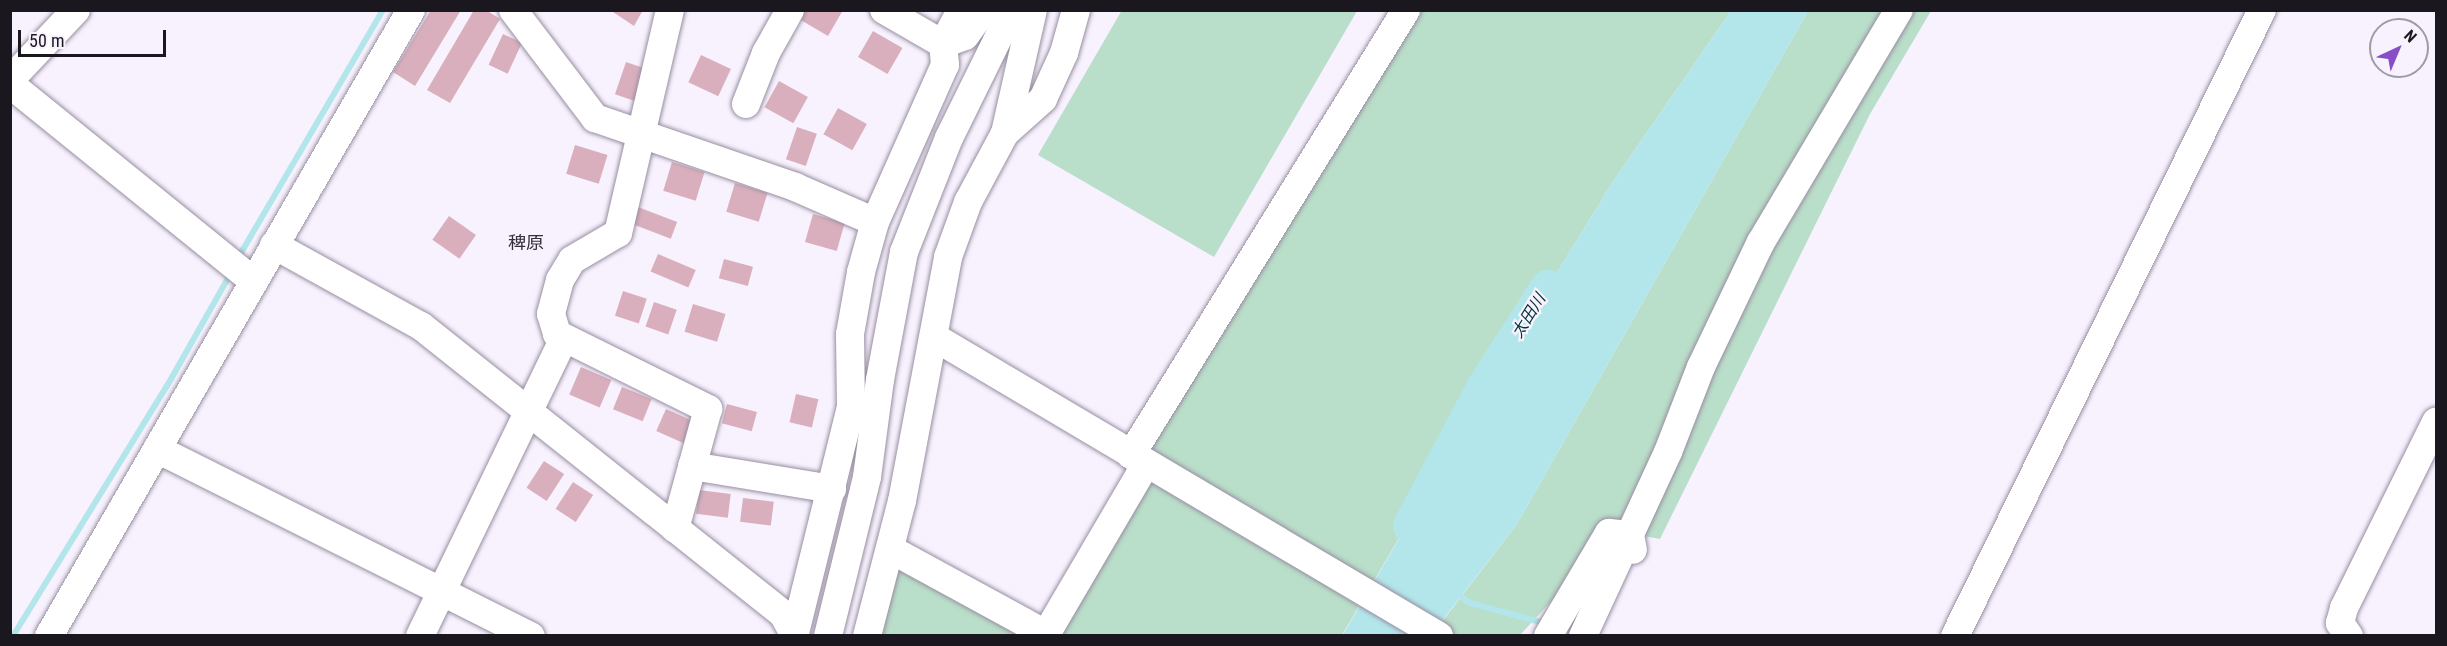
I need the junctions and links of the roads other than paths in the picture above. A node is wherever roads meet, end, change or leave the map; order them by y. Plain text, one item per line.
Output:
1 (75, 10) edge
2 (411, 10) edge
3 (513, 10) edge
4 (670, 10) edge
5 (790, 10) edge
6 (884, 10) edge
7 (961, 10) edge
8 (984, 10) edge
9 (1012, 10) edge
10 (1033, 10) edge
11 (1077, 10) edge
12 (1406, 10) edge
13 (1899, 10) edge
14 (2262, 10) edge
15 (943, 44) junction
16 (10, 82) edge
17 (746, 104) dead end
18 (1005, 133) junction
19 (641, 135) junction
20 (875, 222) junction
21 (274, 245) junction
22 (253, 281) junction
23 (934, 337) junction
24 (564, 338) junction
25 (527, 412) junction
26 (2436, 422) edge
27 (157, 449) junction
28 (1145, 463) junction
29 (692, 466) junction
30 (832, 489) junction
31 (675, 529) junction
32 (1630, 535) junction
33 (890, 549) junction
34 (440, 592) junction
35 (795, 634) edge
36 (1046, 635) edge
37 (49, 636) edge
38 (420, 636) edge
39 (531, 636) edge
40 (828, 636) edge
41 (867, 636) edge
42 (1439, 636) edge
43 (1548, 636) edge
44 (1583, 636) edge
45 (1599, 636) edge
46 (1954, 636) edge
47 (2349, 636) edge

1 - 16 street
2 - 21 street
3 - 19 street
4 - 19 street
5 - 17 street
6 - 15 street
7 - 15 street
8 - 15 street
9 - 40 street
10 - 18 street
11 - 18 street
12 - 28 street
13 - 32 street
14 - 46 street
15 - 20 street
16 - 22 street
18 - 23 street
19 - 20 street
19 - 24 street
20 - 30 street
21 - 22 street
21 - 25 street
22 - 27 street
23 - 28 street
23 - 33 street
24 - 25 street
24 - 29 street
25 - 31 street
25 - 34 street
26 - 47 street
27 - 34 street
27 - 37 street
28 - 36 street
28 - 42 street
29 - 30 street
29 - 31 street
30 - 35 street
31 - 35 street
32 - 43 street
32 - 44 street
32 - 45 street
33 - 36 street
33 - 41 street
34 - 38 street
34 - 39 street

